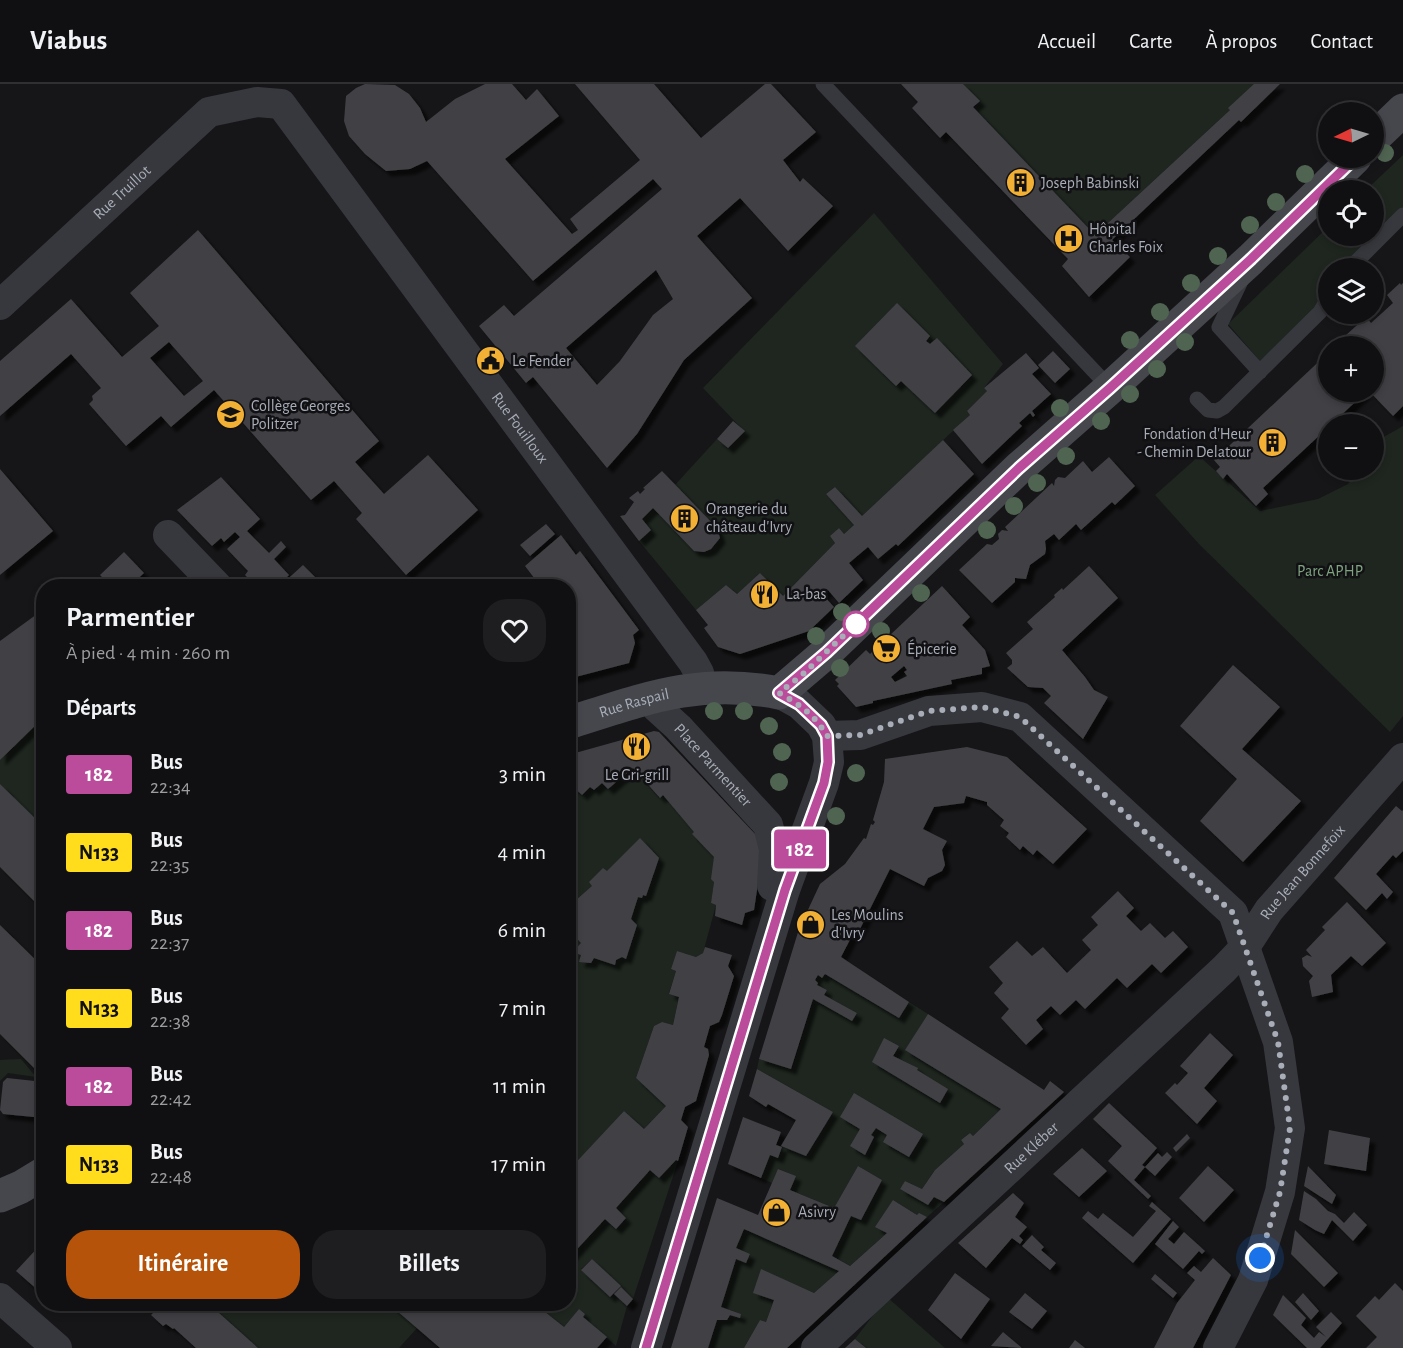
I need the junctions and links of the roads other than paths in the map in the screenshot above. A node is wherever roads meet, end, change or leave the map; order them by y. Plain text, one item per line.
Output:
1 (824, 84) edge
2 (257, 102) joint
3 (1403, 111) edge
4 (1384, 129) edge
5 (1344, 168) edge
6 (1403, 215) edge
7 (1360, 258) edge
8 (1251, 259) junction
9 (0, 305) edge
10 (1318, 314) edge
11 (1260, 372) junction
12 (1110, 388) junction
13 (1197, 399) dead end
14 (168, 535) dead end
15 (210, 579) edge
16 (702, 687) junction
17 (779, 693) junction
18 (653, 703) junction
19 (576, 708) edge
20 (576, 721) edge
21 (827, 736) junction
22 (1403, 758) edge
23 (778, 888) dead end
24 (1245, 947) junction
25 (36, 1168) edge
26 (36, 1172) edge
27 (0, 1183) edge
28 (0, 1196) edge
29 (0, 1298) edge
30 (50, 1342) edge
31 (646, 1348) edge
32 (816, 1348) edge
33 (1218, 1348) edge

1 - 12 lane
2 - 9 street, Rue Truillot
2 - 16 street, Rue Fouilloux
3 - 4 street
5 - 8 street
6 - 7 lane
8 - 11 lane
8 - 12 street
10 - 11 lane
11 - 13 lane
12 - 17 street
14 - 15 street
16 - 17 street, Rue Raspail
16 - 18 street, Rue Raspail
17 - 21 street
18 - 19 lane
18 - 20 street, Rue Raspail
18 - 23 street, Place Parmentier
21 - 24 street, Rue Jean Bonnefoix
21 - 31 street
22 - 24 street, Rue Jean Bonnefoix
24 - 32 street, Rue Kléber
24 - 33 street
25 - 27 lane
26 - 28 street
29 - 30 street

